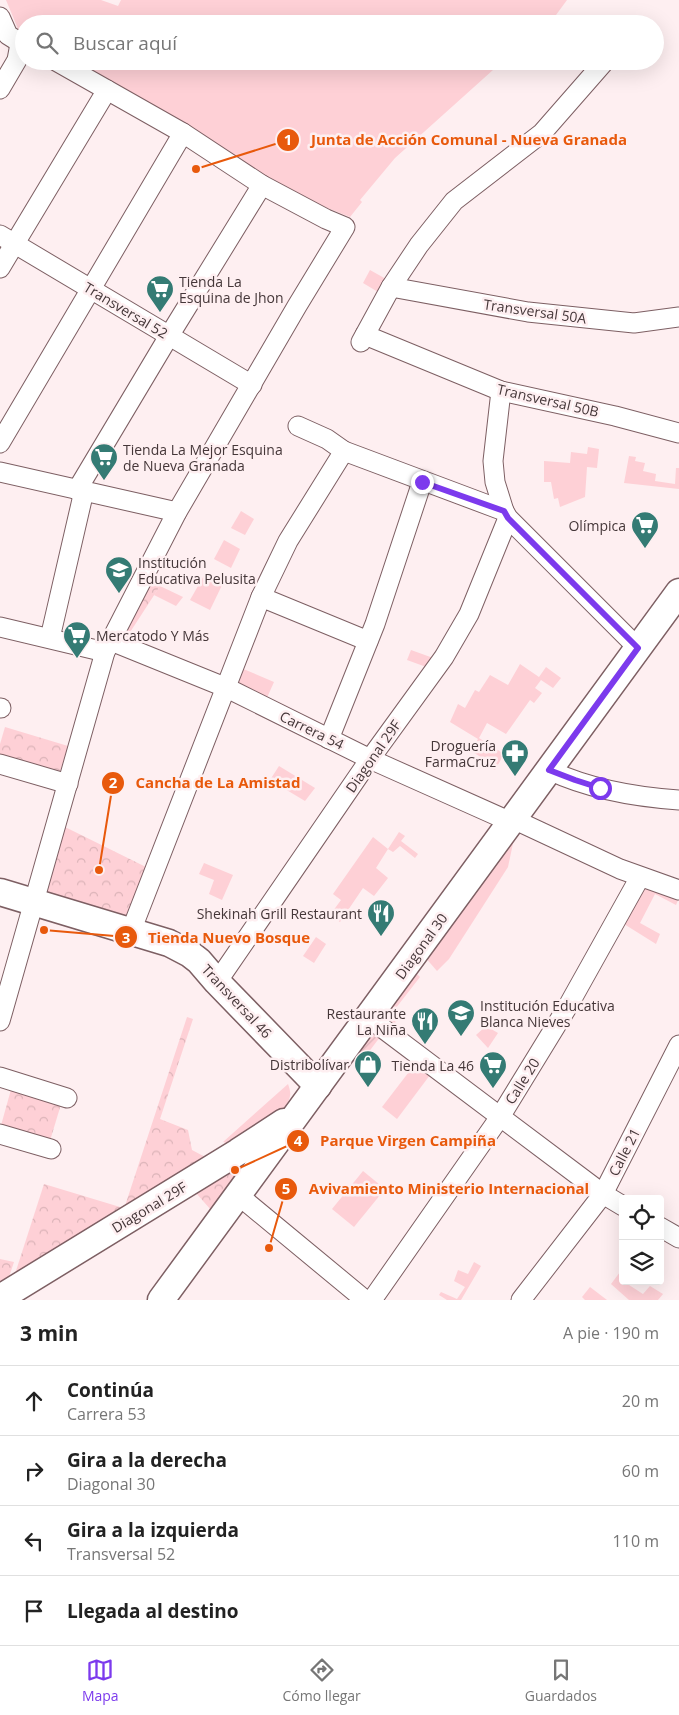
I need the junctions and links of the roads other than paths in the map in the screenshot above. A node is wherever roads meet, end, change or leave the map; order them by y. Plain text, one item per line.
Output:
1 (0, 17) edge
2 (15, 40) edge
3 (15, 63) edge
4 (72, 70) edge
5 (597, 70) edge
6 (0, 89) edge
7 (107, 90) junction
8 (184, 133) junction
9 (262, 185) junction
10 (7, 240) edge
11 (0, 268) edge
12 (392, 287) junction
13 (90, 289) junction
14 (679, 318) edge
15 (169, 336) junction
16 (252, 385) junction
17 (501, 391) junction
18 (298, 426) dead end
19 (679, 433) edge
20 (0, 443) edge
21 (344, 451) junction
22 (0, 472) edge
23 (422, 482) junction
24 (80, 491) junction
25 (177, 512) junction
26 (506, 515) junction
27 (679, 592) edge
28 (261, 597) junction
29 (0, 627) edge
30 (50, 638) junction
31 (368, 641) junction
32 (108, 646) junction
33 (638, 648) junction
34 (227, 688) junction
35 (328, 739) junction
36 (370, 759) junction
37 (0, 764) edge
38 (549, 770) junction
39 (68, 784) junction
40 (679, 800) edge
41 (512, 820) junction
42 (640, 877) junction
43 (679, 890) edge
44 (0, 892) edge
45 (35, 903) junction
46 (131, 931) junction
47 (217, 982) junction
48 (369, 1018) junction
49 (0, 1021) edge
50 (679, 1045) edge
51 (0, 1077) edge
52 (318, 1086) junction
53 (67, 1098) dead end
54 (298, 1114) junction
55 (500, 1117) junction
56 (0, 1134) edge
57 (51, 1149) dead end
58 (603, 1194) junction
59 (238, 1195) junction
60 (619, 1204) edge
61 (664, 1229) edge
62 (679, 1238) edge
63 (0, 1298) edge
64 (161, 1300) edge
65 (365, 1300) edge
66 (372, 1300) edge
67 (521, 1300) edge

1 - 2 street
3 - 6 street
4 - 7 street
5 - 12 street
7 - 8 street
7 - 10 street
8 - 9 street
8 - 13 street
9 - 15 street
9 - 16 street
10 - 11 street
10 - 13 street, Transversal 52
12 - 14 street, Transversal 50A
12 - 17 street, Transversal 50B
13 - 15 street, Transversal 52
13 - 20 street
15 - 16 street, Transversal 52
15 - 24 street
16 - 25 street
17 - 19 street, Transversal 50B
17 - 26 street
18 - 21 street
21 - 23 street
21 - 28 street
22 - 24 street
23 - 26 street
23 - 31 street
24 - 25 street
24 - 30 street
25 - 32 street
26 - 33 street
26 - 36 street, Diagonal 29F
27 - 33 street, Diagonal 30
28 - 31 street
28 - 34 street
29 - 30 street, Carrera 54
30 - 32 street, Carrera 54
31 - 35 street
32 - 34 street, Carrera 54
32 - 39 street
33 - 38 street, Diagonal 30
34 - 35 street, Carrera 54
34 - 46 street
35 - 36 street, Carrera 54
36 - 41 street, Carrera 54
36 - 47 street, Diagonal 29F
37 - 39 street
38 - 40 street
38 - 41 street, Diagonal 30
39 - 45 street
41 - 42 street, Carrera 54
41 - 48 street, Diagonal 30
42 - 43 street, Carrera 54
42 - 55 street, Calle 20
44 - 45 street, Transversal 46
45 - 46 street, Transversal 46
45 - 49 street
46 - 47 street, Transversal 46
47 - 52 street, Transversal 46
48 - 52 street, Diagonal 30
48 - 55 street
50 - 58 street, Calle 21
51 - 53 street
52 - 54 street, Diagonal 30
54 - 59 street, Diagonal 30
54 - 63 street, Diagonal 29F
55 - 58 street
55 - 66 street, Calle 20
56 - 57 street
58 - 60 street
58 - 67 street, Calle 21
59 - 64 street, Diagonal 30
59 - 65 street
61 - 62 street

